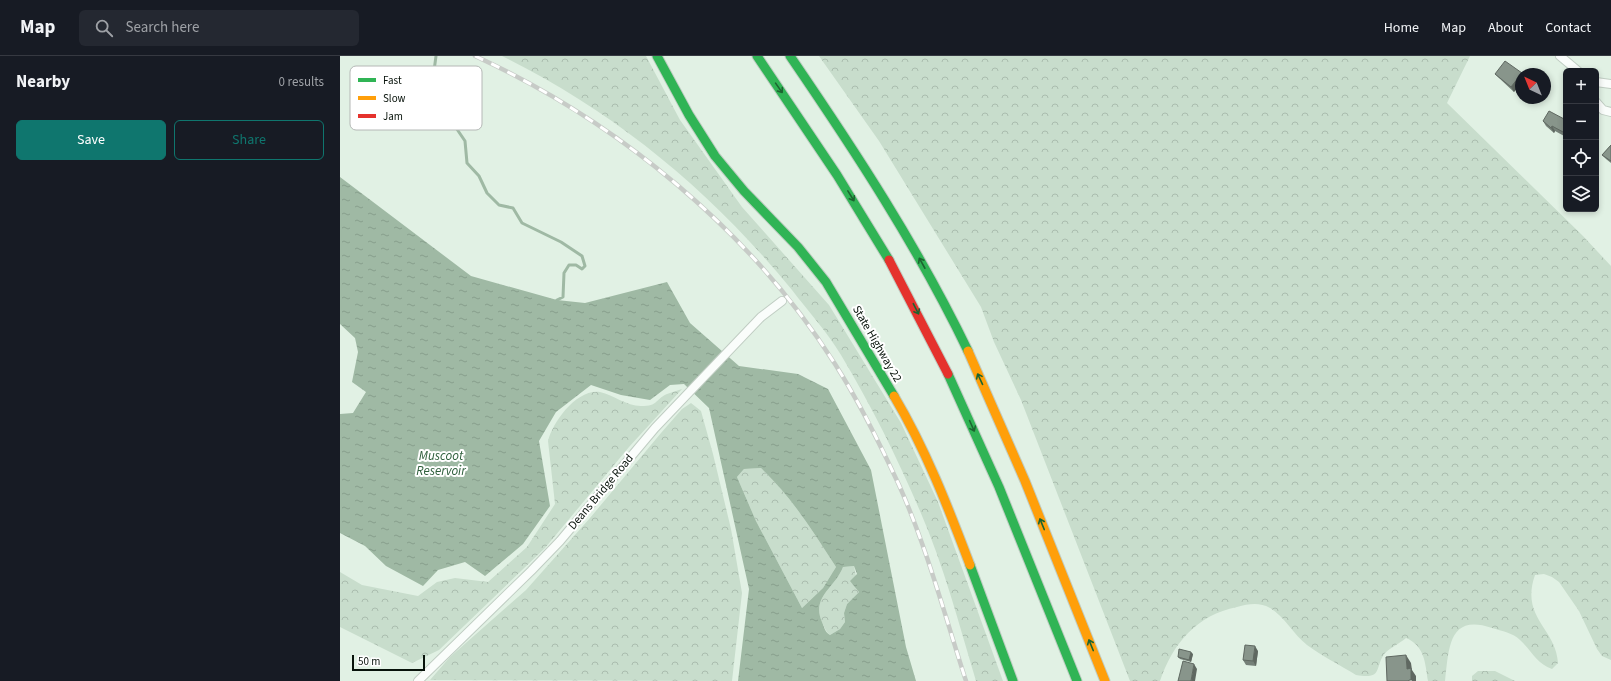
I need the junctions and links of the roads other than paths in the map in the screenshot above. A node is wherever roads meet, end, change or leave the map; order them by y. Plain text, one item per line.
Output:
1 (657, 56) edge
2 (757, 56) edge
3 (790, 56) edge
4 (1560, 56) edge
5 (1574, 68) edge
6 (1599, 82) edge
7 (1611, 84) edge
8 (1598, 104) edge
9 (1611, 112) edge
10 (782, 301) dead end
11 (418, 681) edge
12 (1013, 681) edge
13 (1078, 681) edge
14 (1106, 681) edge

1 - 12 main road, State Highway 22
2 -> 13 main road
14 -> 3 main road
4 - 5 street
6 - 7 street
8 - 9 street
10 - 11 street, Deans Bridge Road

